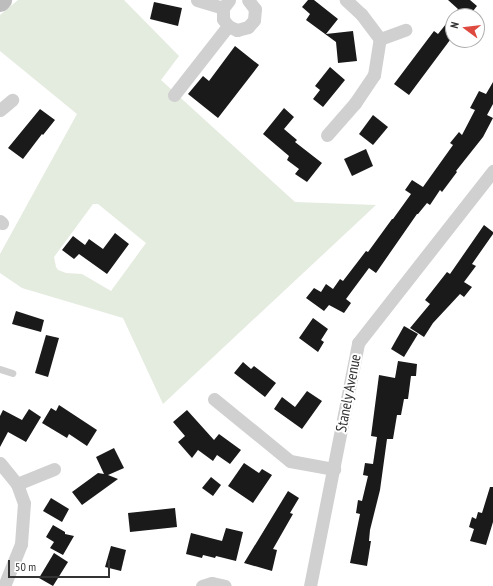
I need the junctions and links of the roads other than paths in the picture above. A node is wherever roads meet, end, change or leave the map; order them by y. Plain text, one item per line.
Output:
1 (197, 0) edge
2 (346, 0) edge
3 (250, 1) edge
4 (226, 4) edge
5 (228, 26) junction
6 (405, 30) dead end
7 (380, 39) junction
8 (174, 95) dead end
9 (12, 100) dead end
10 (0, 110) edge
11 (328, 135) dead end
12 (493, 171) edge
13 (0, 369) edge
14 (12, 373) dead end
15 (214, 398) dead end
16 (0, 464) edge
17 (54, 469) dead end
18 (334, 469) junction
19 (17, 484) junction
20 (4, 586) edge
21 (202, 586) edge
22 (225, 586) edge
23 (310, 586) edge

1 - 4 street
2 - 7 street
3 - 5 street
4 - 5 street
5 - 8 street
6 - 7 street
7 - 11 street
9 - 10 street
12 - 18 street, Stanely Avenue
13 - 14 lane
15 - 18 street
16 - 19 street
17 - 19 street
18 - 23 street, Stanely Avenue
19 - 20 street
21 - 22 street

